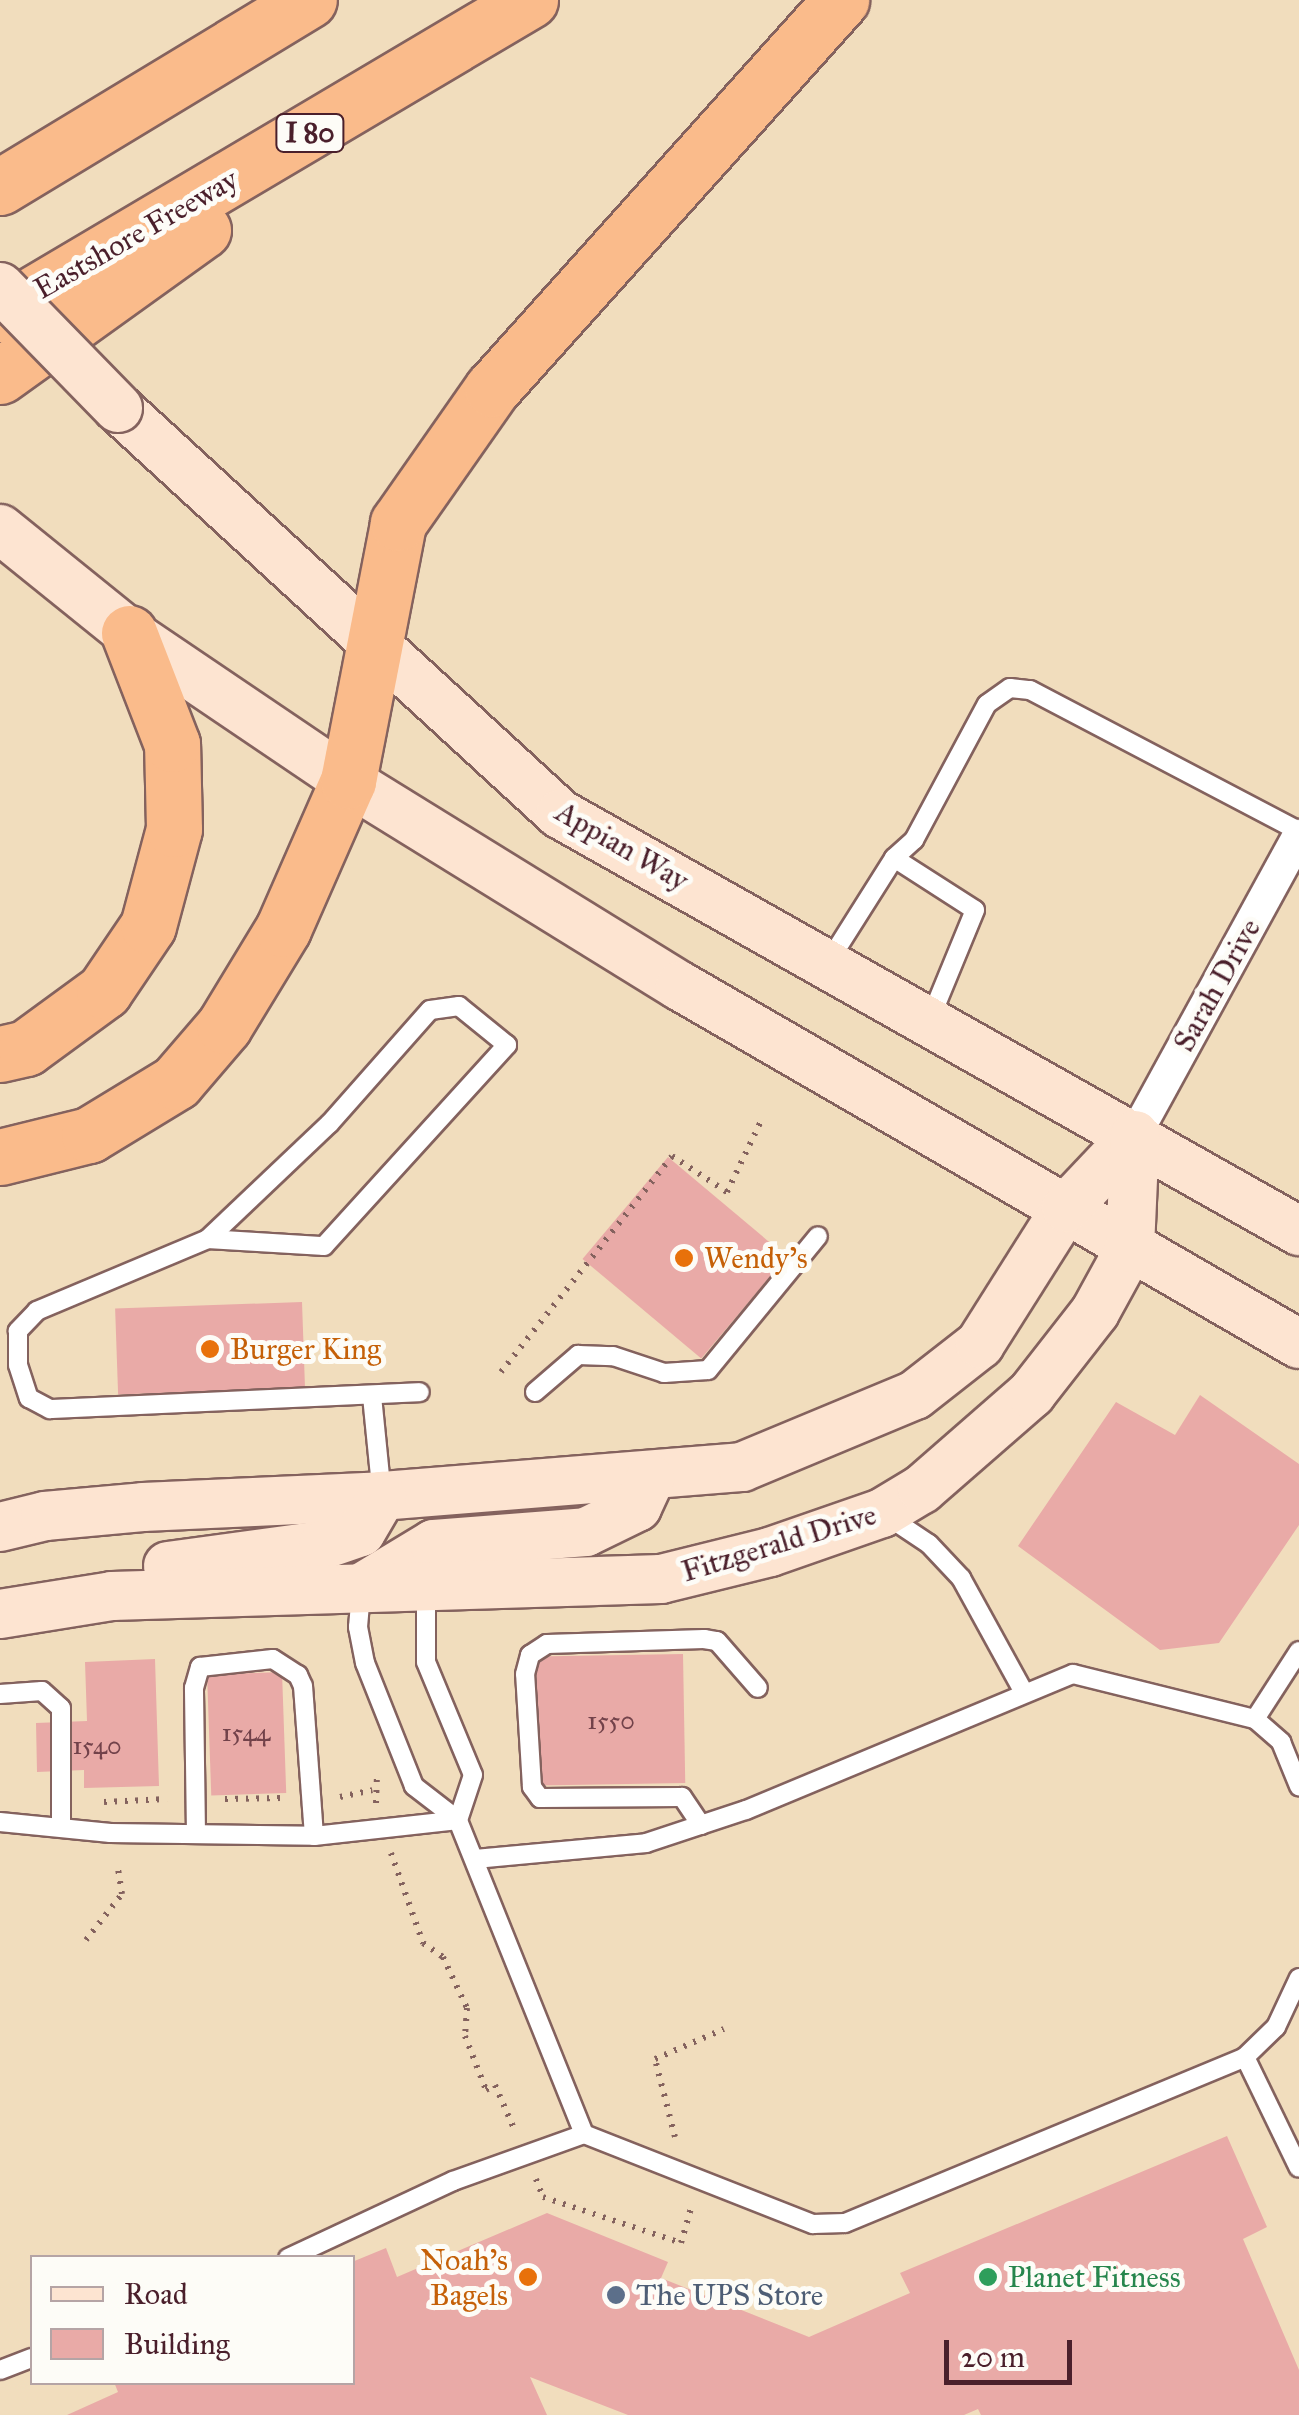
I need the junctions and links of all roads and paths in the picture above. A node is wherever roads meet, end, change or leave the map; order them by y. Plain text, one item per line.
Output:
1 (309, 0) edge
2 (530, 0) edge
3 (841, 0) edge
4 (400, 80) junction
5 (0, 187) edge
6 (0, 286) edge
7 (0, 314) edge
8 (0, 376) edge
9 (0, 528) edge
10 (129, 633) junction
11 (372, 648) junction
12 (348, 781) junction
13 (1299, 833) edge
14 (894, 858) junction
15 (1287, 887) edge
16 (828, 962) junction
17 (930, 1019) junction
18 (0, 1054) edge
19 (760, 1121) dead end
20 (1135, 1135) junction
21 (0, 1157) edge
22 (1066, 1208) junction
23 (1299, 1232) edge
24 (818, 1236) dead end
25 (208, 1239) junction
26 (1130, 1248) junction
27 (1299, 1344) edge
28 (500, 1372) dead end
29 (420, 1392) dead end
30 (535, 1392) dead end
31 (372, 1396) junction
32 (650, 1478) junction
33 (382, 1496) junction
34 (882, 1513) junction
35 (0, 1527) edge
36 (426, 1587) junction
37 (361, 1588) junction
38 (112, 1596) junction
39 (0, 1614) edge
40 (1299, 1651) edge
41 (758, 1688) dead end
42 (1023, 1690) junction
43 (0, 1694) edge
44 (1255, 1719) junction
45 (1299, 1786) edge
46 (458, 1820) junction
47 (0, 1822) edge
48 (701, 1825) junction
49 (61, 1827) junction
50 (196, 1834) junction
51 (314, 1836) junction
52 (475, 1860) junction
53 (1299, 1978) edge
54 (1244, 2057) junction
55 (584, 2134) junction
56 (1299, 2168) edge
57 (294, 2255) edge
58 (30, 2359) edge
59 (0, 2370) edge

1 - 5 highway
2 - 4 highway, Eastshore Freeway / I 80
3 - 11 highway
4 - 7 highway, Eastshore Freeway / I 80
4 - 8 highway
6 - 11 main road, Appian Way, bridge
9 - 10 main road
10 - 12 main road
10 - 18 highway
11 - 12 highway
11 - 16 main road, Appian Way
12 - 21 highway
12 - 22 main road
13 - 14 lane
13 - 15 street, Sarah Drive
14 - 16 lane
14 - 17 lane
15 - 20 street, Sarah Drive
16 - 17 main road, Appian Way
17 - 20 main road, Appian Way
19 - 28 path
20 - 22 main road
20 - 23 main road, Appian Way
20 - 26 main road, Fitzgerald Drive
22 - 26 main road
22 - 32 main road
24 - 30 lane
25 - 25 lane
25 - 31 lane
26 - 27 main road
26 - 34 main road, Fitzgerald Drive
29 - 31 lane
31 - 33 lane
32 - 33 main road
32 - 37 main road
33 - 35 main road
33 - 38 main road
34 - 36 main road, Fitzgerald Drive
34 - 42 lane
36 - 37 main road, Fitzgerald Drive
36 - 46 lane
37 - 38 main road, Fitzgerald Drive
37 - 46 lane
38 - 39 main road, Fitzgerald Drive
40 - 44 lane
41 - 48 lane
42 - 44 lane
42 - 48 lane
43 - 49 lane
44 - 45 lane
46 - 51 lane
46 - 52 lane
47 - 49 lane
48 - 52 lane
49 - 50 lane
50 - 51 lane
50 - 51 lane
52 - 55 lane
53 - 54 lane
54 - 55 lane
54 - 56 lane
55 - 57 lane
58 - 59 lane

